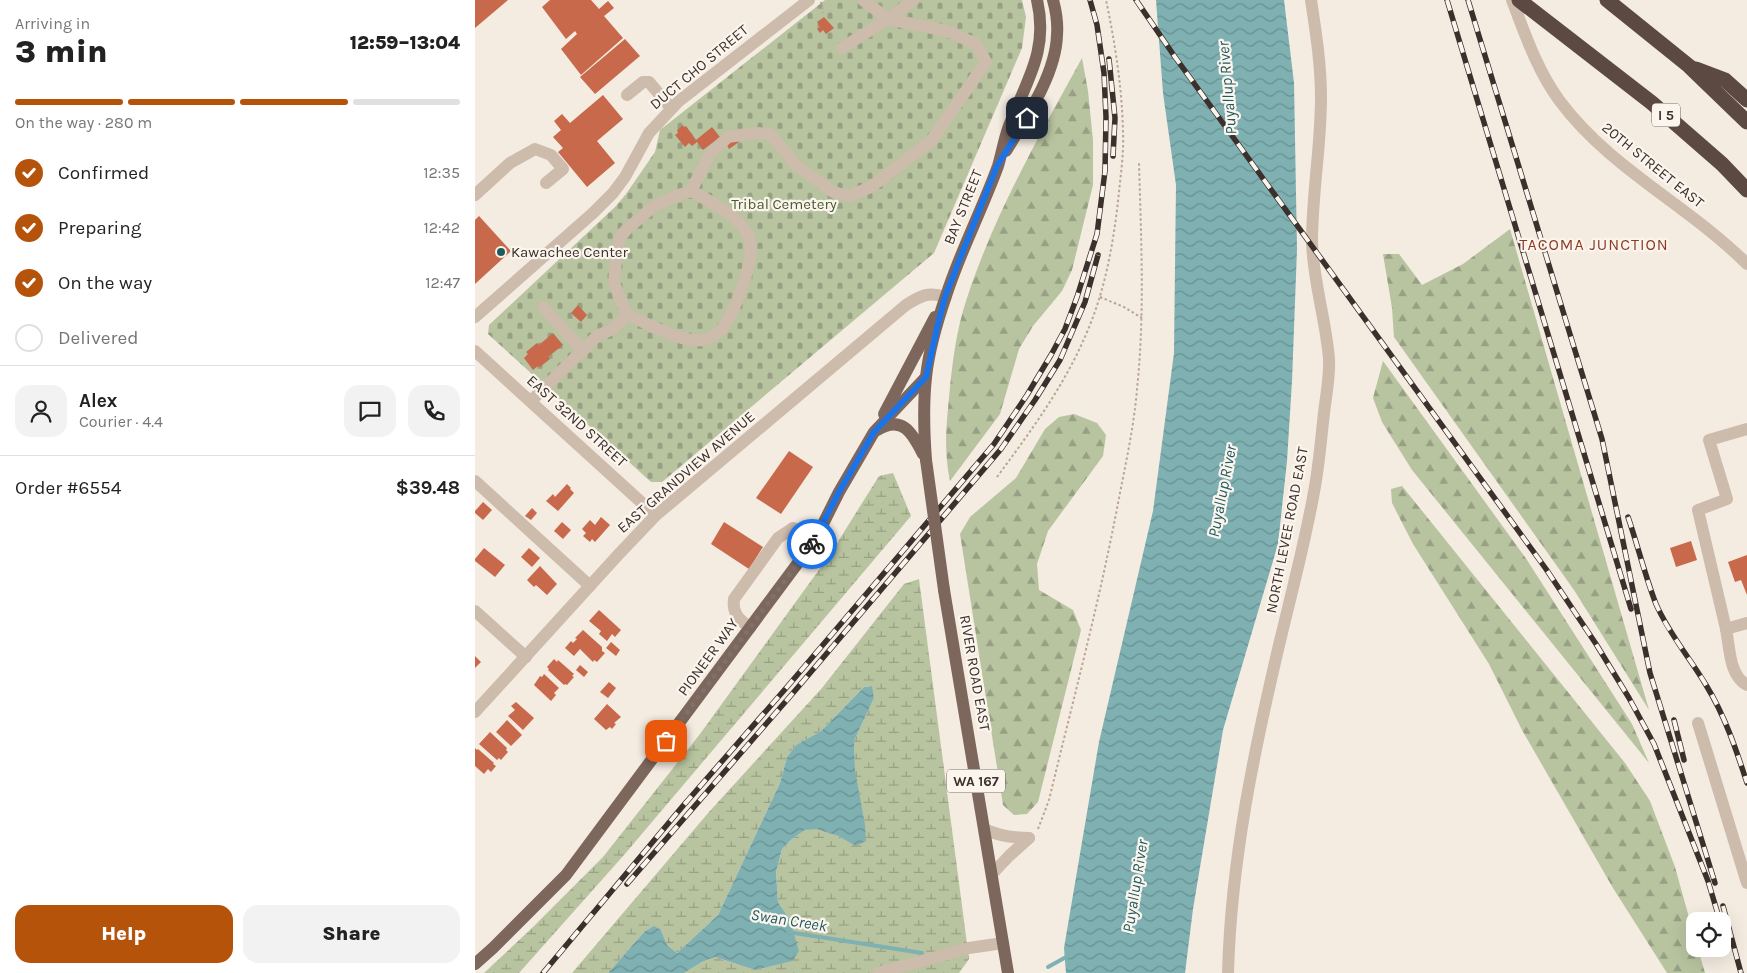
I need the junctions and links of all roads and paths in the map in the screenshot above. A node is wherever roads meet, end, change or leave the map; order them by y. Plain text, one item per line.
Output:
1 (809, 0) edge
2 (820, 0) edge
3 (863, 0) edge
4 (914, 0) edge
5 (1037, 0) edge
6 (1053, 0) edge
7 (1106, 0) edge
8 (1311, 0) edge
9 (1512, 0) edge
10 (1519, 0) edge
11 (1607, 0) edge
12 (823, 13) dead end
13 (888, 19) junction
14 (842, 48) dead end
15 (1689, 66) junction
16 (627, 95) dead end
17 (1747, 100) edge
18 (671, 108) junction
19 (1747, 122) edge
20 (1139, 162) dead end
21 (997, 166) junction
22 (546, 183) dead end
23 (477, 188) edge
24 (1747, 190) edge
25 (691, 191) junction
26 (1747, 264) edge
27 (945, 297) junction
28 (1100, 297) junction
29 (543, 307) dead end
30 (627, 315) junction
31 (475, 317) edge
32 (1142, 318) junction
33 (475, 351) edge
34 (583, 351) junction
35 (926, 377) junction
36 (531, 402) junction
37 (1747, 429) edge
38 (874, 432) junction
39 (926, 460) junction
40 (997, 477) dead end
41 (475, 481) edge
42 (655, 516) junction
43 (815, 540) junction
44 (590, 586) junction
45 (475, 611) edge
46 (1747, 623) edge
47 (750, 628) junction
48 (1726, 630) junction
49 (526, 657) junction
50 (1747, 685) edge
51 (475, 712) edge
52 (1698, 723) dead end
53 (984, 829) junction
54 (1029, 838) junction
55 (992, 874) junction
56 (1747, 884) edge
57 (1003, 944) junction
58 (475, 964) edge
59 (878, 973) edge
60 (1008, 973) edge
61 (1228, 973) edge

1 - 18 street, DUCT CHO STREET
2 - 12 path
3 - 13 street
4 - 13 street
5 - 21 main road, BAY STREET / WA 167
6 - 21 main road, BAY STREET / WA 167
7 - 28 path
8 - 61 street, NORTH LEVEE ROAD EAST
9 - 26 street, 20TH STREET EAST
10 - 24 highway, I 5
11 - 15 highway
13 - 14 street
13 - 25 street
15 - 17 highway
15 - 19 highway
16 - 18 street
18 - 31 street, DUCT CHO STREET
20 - 32 path
21 - 27 main road, BAY STREET / WA 167
22 - 23 street
25 - 30 street
25 - 30 street
27 - 35 main road, WA 167
27 - 38 main road
27 - 42 street, EAST GRANDVIEW AVENUE
28 - 32 path
28 - 40 path
29 - 34 street
30 - 34 street
32 - 54 path
33 - 36 street, EAST 32ND STREET
34 - 36 street
35 - 38 main road, PIONEER WAY
35 - 39 main road, RIVER ROAD EAST / WA 167
36 - 42 street, EAST 32ND STREET
37 - 48 street
38 - 39 main road
38 - 43 main road, PIONEER WAY
39 - 53 main road, RIVER ROAD EAST / WA 167, bridge
41 - 44 street
42 - 44 street, EAST GRANDVIEW AVENUE
43 - 47 main road, PIONEER WAY
43 - 47 street
44 - 49 street, EAST GRANDVIEW AVENUE
45 - 49 street
46 - 48 street
47 - 58 main road, PIONEER WAY
48 - 50 street
49 - 51 street, EAST GRANDVIEW AVENUE
52 - 56 street
53 - 54 street
53 - 55 main road, RIVER ROAD EAST / WA 167
54 - 55 street
55 - 57 main road, RIVER ROAD EAST / WA 167
57 - 59 street
57 - 60 main road, RIVER ROAD EAST / WA 167

